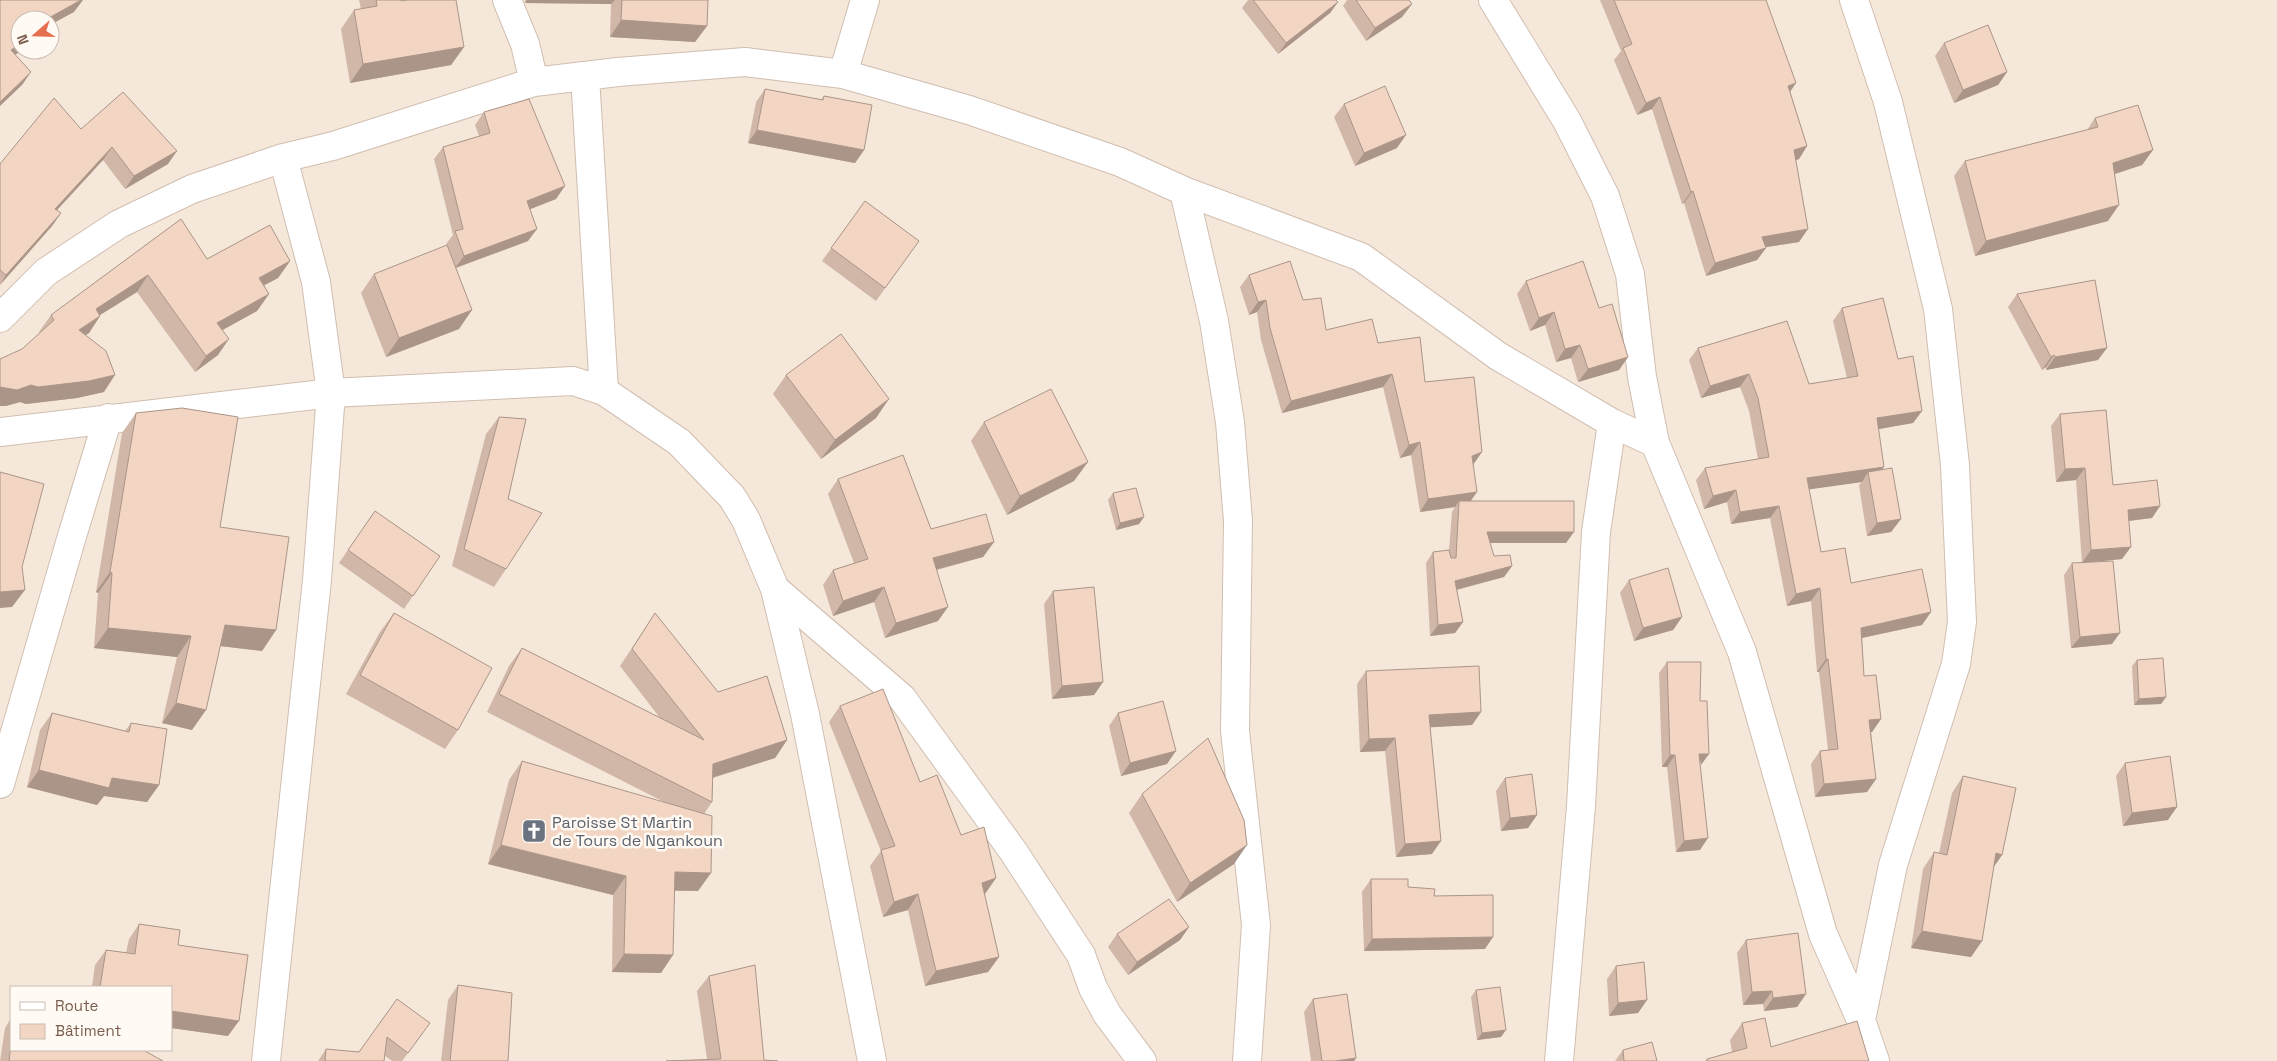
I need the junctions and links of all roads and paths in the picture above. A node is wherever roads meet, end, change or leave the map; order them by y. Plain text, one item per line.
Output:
1 (507, 0) edge
2 (865, 0) edge
3 (1493, 0) edge
4 (1854, 0) edge
5 (843, 74) junction
6 (585, 76) junction
7 (534, 82) junction
8 (283, 158) junction
9 (1184, 191) junction
10 (0, 318) edge
11 (604, 391) junction
12 (331, 393) junction
13 (108, 418) junction
14 (1612, 423) junction
15 (0, 432) edge
16 (1655, 443) junction
17 (775, 589) junction
18 (0, 784) edge
19 (1861, 1020) junction
20 (266, 1061) edge
21 (872, 1061) edge
22 (1142, 1061) edge
23 (1247, 1061) edge
24 (1559, 1061) edge
25 (1875, 1061) edge

1 - 7 street
2 - 5 street
3 - 16 street
4 - 19 street
5 - 6 street
5 - 9 street
6 - 7 street
6 - 11 street
7 - 8 street
8 - 10 street
8 - 12 street
9 - 14 street
9 - 23 street
11 - 12 street
11 - 17 street
12 - 13 street
12 - 20 street
13 - 15 street
13 - 18 street
14 - 16 street
14 - 24 street
16 - 19 street
17 - 21 street
17 - 22 street
19 - 25 street

